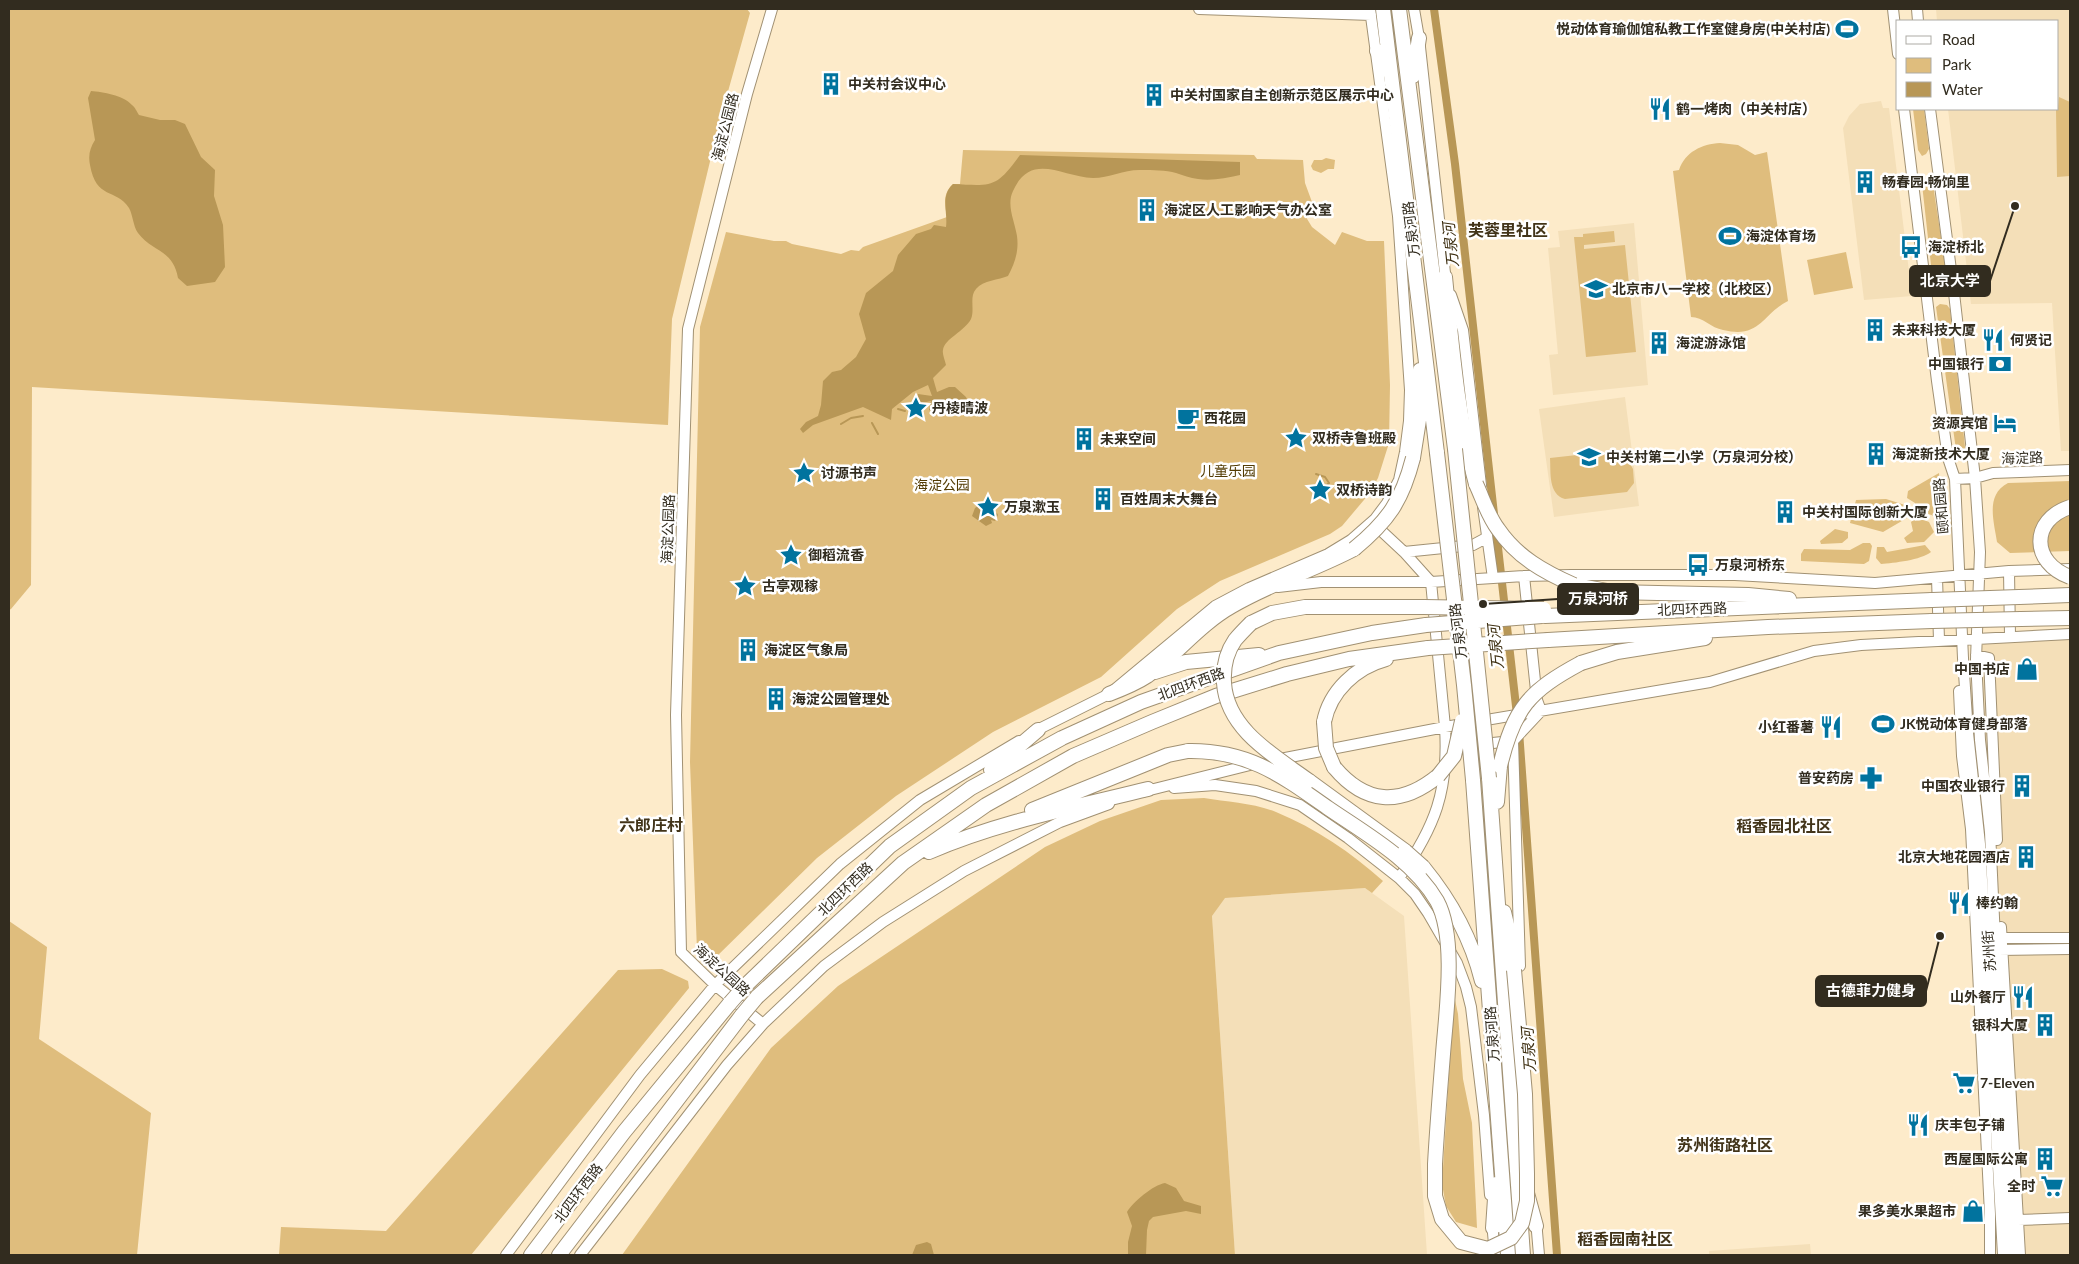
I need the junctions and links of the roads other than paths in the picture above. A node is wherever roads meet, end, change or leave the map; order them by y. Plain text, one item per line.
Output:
1 (772, 9) edge
2 (1199, 9) edge
3 (1399, 9) edge
4 (1414, 9) edge
5 (1892, 9) edge
6 (1375, 11) edge
7 (1419, 38) junction
8 (1896, 39) edge
9 (1377, 51) junction
10 (1393, 78) junction
11 (1410, 90) junction
12 (1904, 110) edge
13 (1930, 110) edge
14 (1445, 277) junction
15 (1421, 322) junction
16 (2070, 470) edge
17 (1975, 478) junction
18 (1955, 479) junction
19 (2070, 507) edge
20 (1372, 523) junction
21 (1486, 538) junction
22 (1404, 552) junction
23 (2070, 569) edge
24 (2009, 571) junction
25 (1979, 574) junction
26 (1960, 575) junction
27 (1521, 576) junction
28 (2070, 577) edge
29 (1493, 578) junction
30 (1937, 578) junction
31 (1431, 582) junction
32 (1264, 589) junction
33 (2070, 595) edge
34 (1839, 604) junction
35 (1545, 612) junction
36 (2070, 618) edge
37 (1768, 627) junction
38 (2070, 634) edge
39 (2010, 636) junction
40 (1976, 638) junction
41 (1939, 640) junction
42 (1962, 640) junction
43 (1428, 648) junction
44 (1279, 653) junction
45 (1963, 656) junction
46 (1146, 676) junction
47 (1464, 685) junction
48 (1109, 694) junction
49 (1537, 712) junction
50 (1444, 727) junction
51 (1038, 730) junction
52 (1513, 741) junction
53 (1446, 748) junction
54 (971, 788) junction
55 (1148, 789) junction
56 (968, 836) junction
57 (1493, 850) junction
58 (903, 863) junction
59 (1494, 870) junction
60 (1399, 878) junction
61 (1995, 938) junction
62 (2070, 938) edge
63 (2070, 949) edge
64 (1995, 950) junction
65 (715, 985) junction
66 (1490, 1016) junction
67 (763, 1024) junction
68 (1499, 1133) junction
69 (1515, 1155) junction
70 (2070, 1218) edge
71 (2018, 1220) junction
72 (1536, 1226) junction
73 (1493, 1228) junction
74 (506, 1255) edge
75 (531, 1255) edge
76 (559, 1255) edge
77 (580, 1255) edge
78 (1495, 1255) edge
79 (1508, 1255) edge
80 (1523, 1255) edge
81 (1539, 1255) edge
82 (1990, 1255) edge
83 (2003, 1255) edge
84 (2012, 1255) edge
85 (2020, 1255) edge

1 - 65 street, 海淀公园路
2 - 6 street
3 - 11 highway, 万泉河路
4 - 7 street, 万泉河路
5 - 8 street
6 - 9 street, 万泉河路
6 - 10 highway, 万泉河路
7 - 11 highway
7 - 14 street, 万泉河路
9 - 10 highway
9 - 20 street, 万泉河路
10 - 15 highway, 万泉河路
11 - 57 highway, 万泉河路, bridge
12 - 18 street, 颐和园路
13 - 17 street
14 - 21 street, 万泉河路
14 - 34 highway, bridge
15 - 32 highway, bridge
15 - 47 highway, 万泉河路, bridge
16 - 17 street, 海淀路
17 - 18 street, 海淀路
17 - 25 street
18 - 26 street, 颐和园路
19 - 28 highway, bridge
20 - 22 street
20 - 48 street, 北四环西路
21 - 22 street
21 - 29 street, 万泉河路
22 - 31 street
23 - 24 street
24 - 25 street
24 - 39 street
25 - 26 street
25 - 40 street, 苏州街
26 - 30 street
26 - 42 street, 颐和园路
27 - 29 street
27 - 30 street
27 - 49 street
29 - 31 street
30 - 41 street
31 - 32 street
31 - 50 street
32 - 46 highway
33 - 34 highway, 北四环西路, bridge
34 - 35 highway, 北四环西路
35 - 44 highway, 北四环西路, bridge
35 - 66 highway, bridge
36 - 37 highway, 北四环西路, bridge
37 - 43 highway, 北四环西路, bridge
37 - 57 highway, bridge
38 - 39 street
39 - 40 street
40 - 42 street
40 - 61 street, 苏州街
41 - 42 street
41 - 49 street
42 - 45 street, 苏州街
43 - 47 highway, bridge
43 - 58 highway, 北四环西路
44 - 46 highway
44 - 54 highway, 北四环西路
45 - 61 street, 苏州街
45 - 82 street, 苏州街
46 - 48 highway
47 - 66 highway, 万泉河路, bridge
48 - 51 street, 北四环西路
49 - 50 street
49 - 52 street
50 - 53 street
50 - 55 street
51 - 54 highway
51 - 65 street, 北四环西路
52 - 53 street
52 - 72 street
53 - 60 street
54 - 75 highway, 北四环西路, bridge
55 - 56 highway
55 - 60 street, 万泉河路
55 - 67 street
56 - 58 highway
56 - 59 highway, bridge
57 - 59 highway, 万泉河路
58 - 76 highway, 北四环西路, bridge
59 - 69 highway, 万泉河路
60 - 73 street, 万泉河路
61 - 62 street
61 - 64 street, 苏州街
61 - 64 street, 苏州街
63 - 64 street
64 - 71 street, 苏州街
64 - 83 street, 苏州街
64 - 84 street, 苏州街
65 - 67 street, 海淀公园路
65 - 74 street, 北四环西路
66 - 68 highway, 万泉河路
67 - 77 street
68 - 73 highway
68 - 79 highway, 万泉河路
69 - 72 highway
69 - 80 highway, 万泉河路
70 - 71 street
71 - 85 street, 苏州街
72 - 81 street
73 - 78 street, 万泉河路

